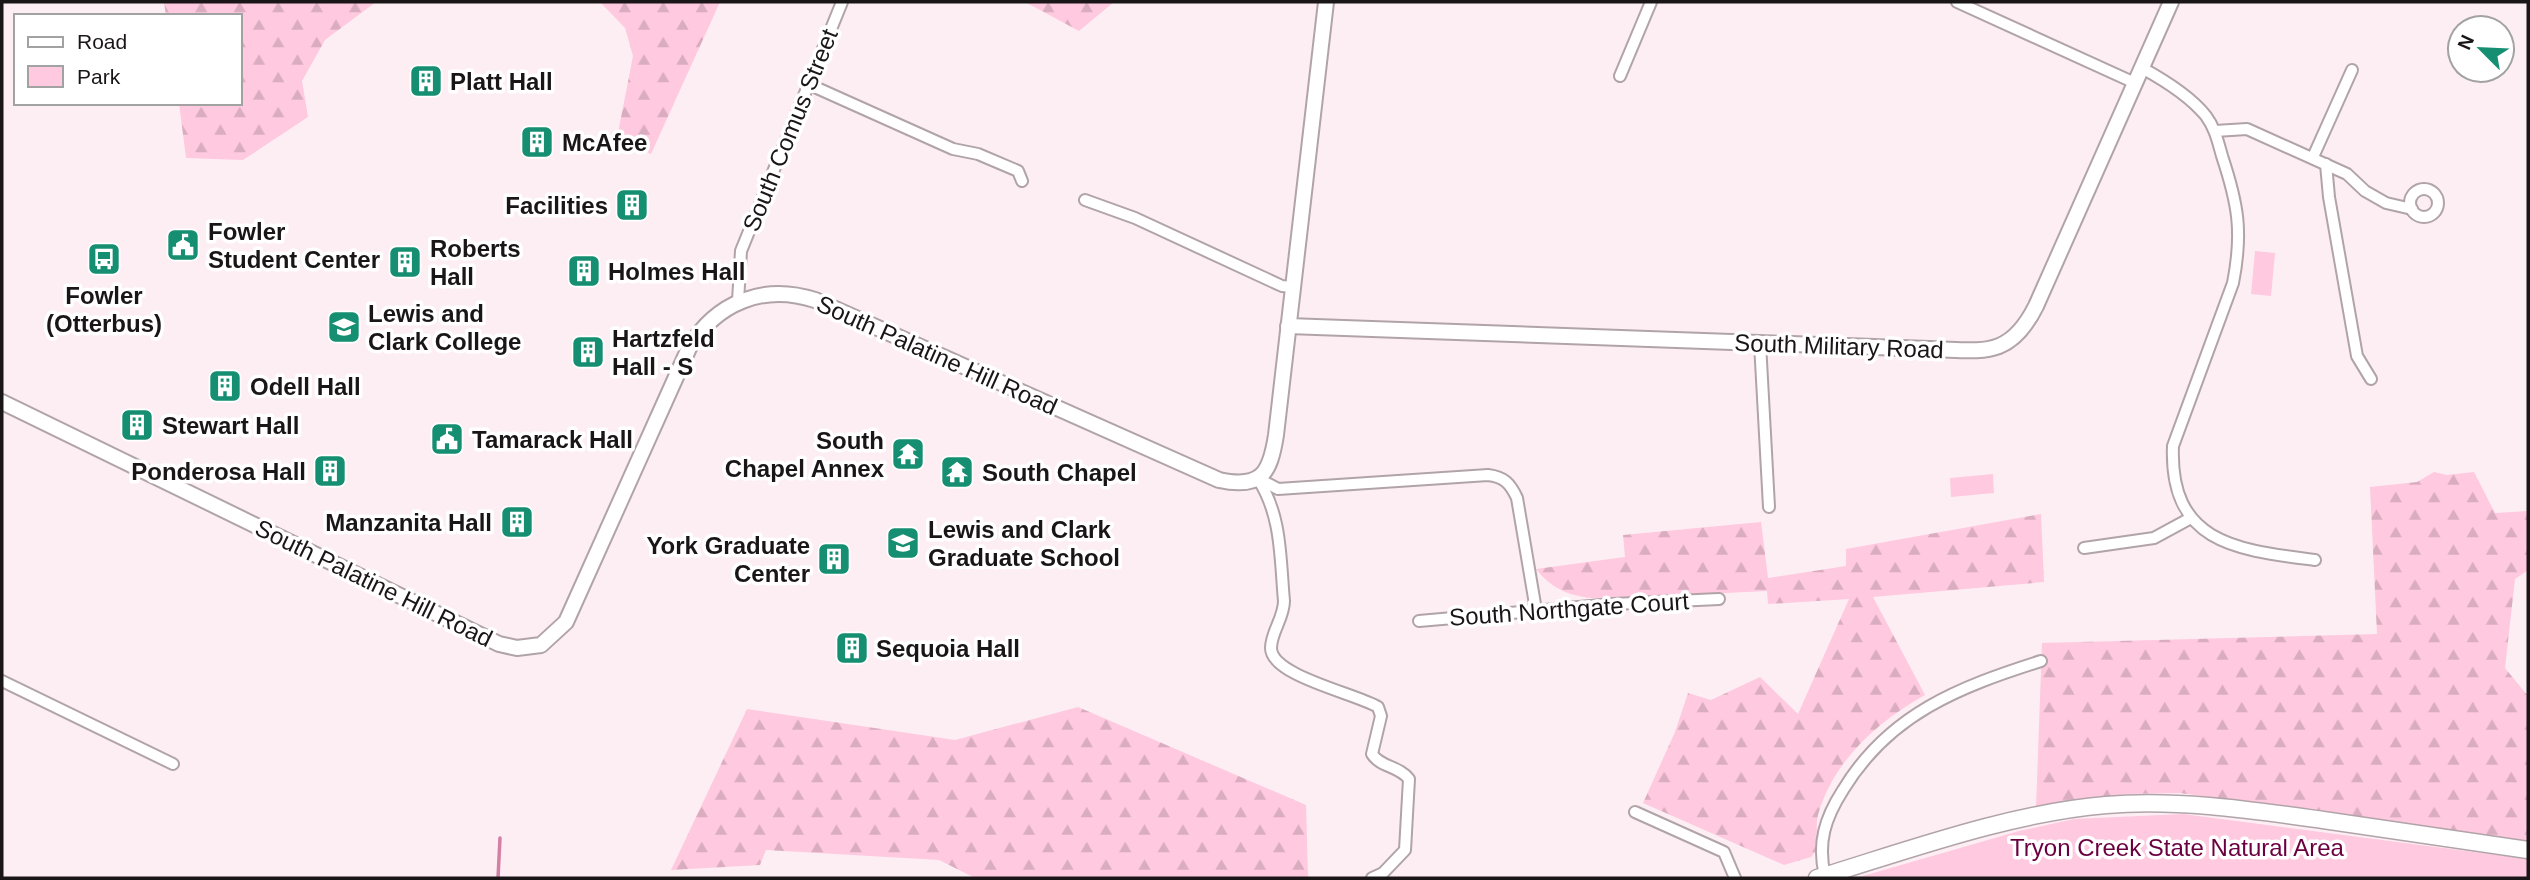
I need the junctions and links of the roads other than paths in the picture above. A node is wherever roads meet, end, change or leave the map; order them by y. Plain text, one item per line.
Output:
1 (842, 2) edge
2 (1326, 2) edge
3 (1651, 2) edge
4 (1957, 2) edge
5 (2171, 2) edge
6 (2142, 68) junction
7 (2352, 70) dead end
8 (1620, 76) dead end
9 (2135, 83) junction
10 (808, 84) junction
11 (2215, 131) junction
12 (2313, 157) junction
13 (2326, 164) junction
14 (1022, 181) dead end
15 (1085, 200) dead end
16 (2412, 209) dead end
17 (1292, 287) junction
18 (738, 300) junction
19 (1288, 326) junction
20 (1760, 343) junction
21 (2371, 379) dead end
22 (2, 402) edge
23 (1258, 479) junction
24 (1769, 507) dead end
25 (2189, 519) junction
26 (2084, 548) dead end
27 (2315, 560) dead end
28 (1719, 599) dead end
29 (1535, 610) junction
30 (1419, 621) dead end
31 (2041, 661) dead end
32 (2, 681) edge
33 (173, 764) dead end
34 (1635, 812) dead end
35 (2528, 850) edge
36 (1821, 877) edge
37 (1372, 878) edge
38 (1735, 878) edge

1 - 10 street, South Comus Street
2 - 17 street
3 - 8 street
4 - 9 street
5 - 6 street, South Military Road
6 - 9 street, South Military Road
6 - 11 street
7 - 12 street
9 - 20 street, South Military Road
10 - 14 street
10 - 18 street, South Comus Street
11 - 12 street
11 - 25 street
12 - 13 street
13 - 16 street
13 - 21 street
15 - 17 street
17 - 19 street
18 - 22 street, South Palatine Hill Road
18 - 23 street, South Palatine Hill Road
19 - 20 street, South Military Road
19 - 23 street
20 - 24 street
23 - 29 street
23 - 37 street
25 - 26 street
25 - 27 street
28 - 29 street, South Northgate Court
29 - 30 street, South Northgate Court
31 - 36 street
32 - 33 street
34 - 38 street
35 - 36 main road

